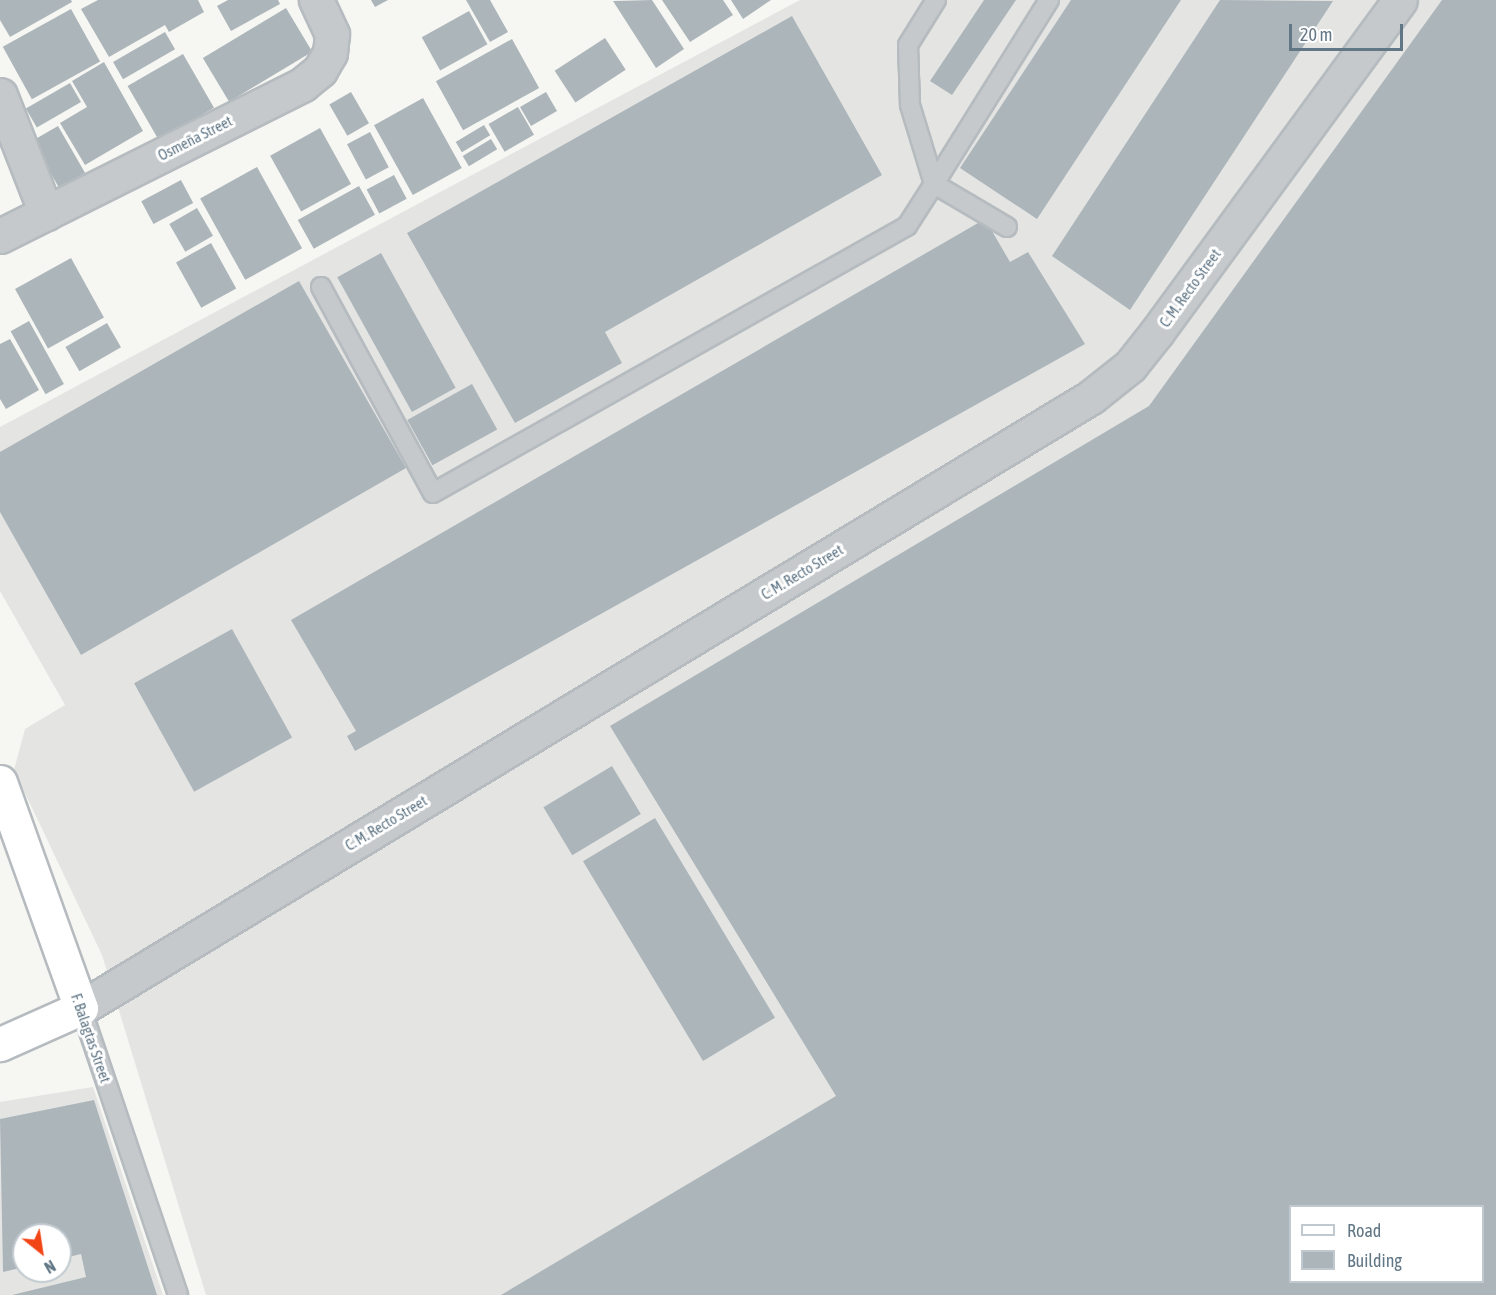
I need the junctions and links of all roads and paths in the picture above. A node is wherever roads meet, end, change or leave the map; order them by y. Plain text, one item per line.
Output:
1 (316, 0) edge
2 (936, 0) edge
3 (1048, 0) edge
4 (1400, 0) edge
5 (0, 95) edge
6 (934, 184) junction
7 (45, 213) junction
8 (1007, 227) dead end
9 (0, 236) edge
10 (321, 287) dead end
11 (0, 782) edge
12 (81, 1008) junction
13 (0, 1044) edge
14 (178, 1295) edge

1 - 7 street, Osmeña Street
2 - 6 lane
3 - 6 lane
4 - 12 street, C. M. Recto Street
5 - 7 street
6 - 8 lane
6 - 10 lane
7 - 9 street, Osmeña Street
11 - 12 main road, F. Balagtas Street
12 - 13 main road
12 - 14 lane, F. Balagtas Street

